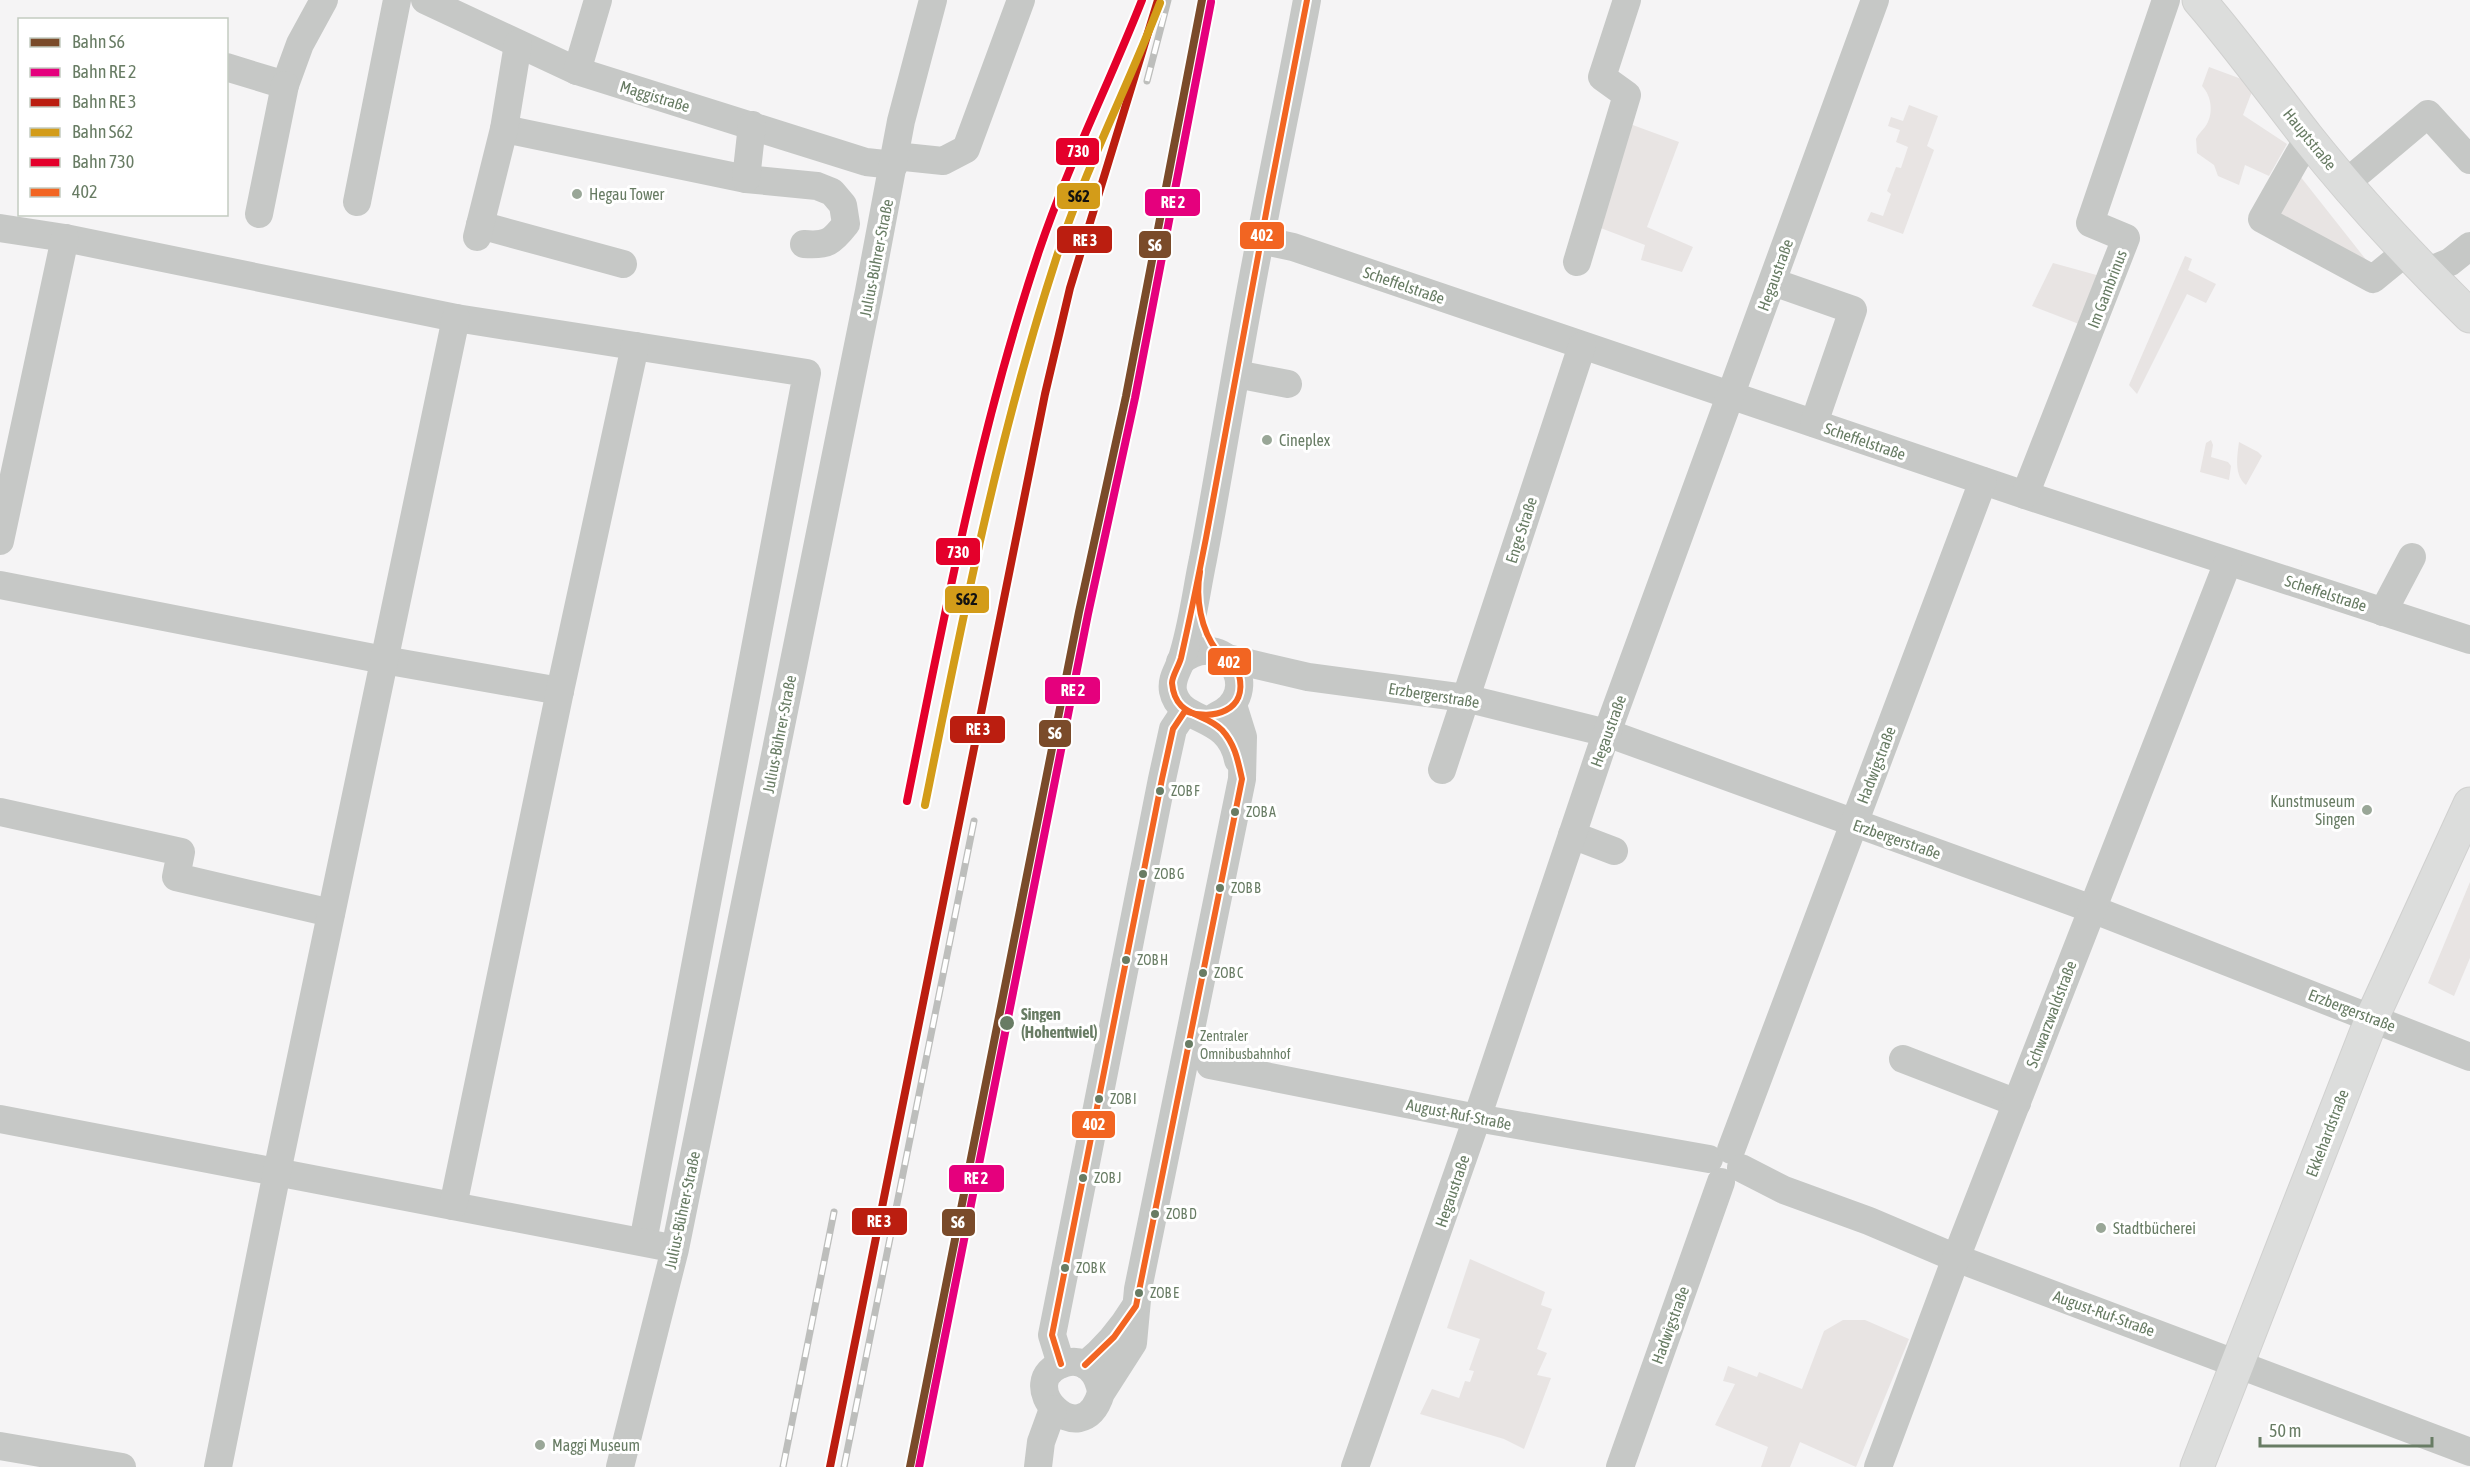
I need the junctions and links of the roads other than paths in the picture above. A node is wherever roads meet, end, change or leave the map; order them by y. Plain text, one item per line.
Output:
1 (324, 0) edge
2 (397, 0) edge
3 (425, 0) edge
4 (598, 0) edge
5 (933, 0) edge
6 (1021, 0) edge
7 (1307, 0) edge
8 (1627, 0) edge
9 (1875, 0) edge
10 (2166, 0) edge
11 (2199, 0) edge
12 (518, 44) junction
13 (228, 68) edge
14 (577, 71) junction
15 (285, 85) junction
16 (752, 125) junction
17 (504, 129) junction
18 (2308, 138) junction
19 (2470, 160) edge
20 (895, 161) junction
21 (746, 180) junction
22 (2346, 183) junction
23 (357, 202) dead end
24 (259, 214) dead end
25 (0, 228) edge
26 (65, 238) junction
27 (1260, 240) junction
28 (804, 244) dead end
29 (2470, 246) edge
30 (1577, 262) dead end
31 (2417, 262) junction
32 (623, 264) dead end
33 (1773, 282) junction
34 (2470, 294) edge
35 (2470, 316) edge
36 (456, 318) junction
37 (635, 345) junction
38 (1582, 346) junction
39 (1236, 374) junction
40 (1288, 384) dead end
41 (1731, 396) junction
42 (1814, 423) junction
43 (1983, 481) junction
44 (2025, 495) junction
45 (0, 541) edge
46 (2412, 557) dead end
47 (2228, 562) junction
48 (0, 585) edge
49 (1196, 592) junction
50 (2383, 612) junction
51 (2470, 640) edge
52 (1223, 655) junction
53 (384, 660) junction
54 (1180, 662) junction
55 (1308, 677) junction
56 (560, 691) junction
57 (1466, 696) junction
58 (1235, 700) junction
59 (1195, 714) junction
60 (1607, 733) junction
61 (1442, 770) dead end
62 (1242, 779) junction
63 (2470, 804) edge
64 (0, 812) edge
65 (1853, 825) junction
66 (1572, 835) junction
67 (1614, 851) dead end
68 (2092, 909) junction
69 (331, 912) junction
70 (2372, 1018) junction
71 (2470, 1057) edge
72 (1903, 1059) dead end
73 (1210, 1065) dead end
74 (2017, 1103) junction
75 (1477, 1118) junction
76 (0, 1119) edge
77 (1725, 1165) junction
78 (277, 1172) junction
79 (453, 1206) junction
80 (643, 1242) junction
81 (675, 1249) junction
82 (1956, 1258) junction
83 (1136, 1306) junction
84 (2237, 1363) junction
85 (1073, 1365) junction
86 (1101, 1393) junction
87 (1053, 1409) junction
88 (0, 1446) edge
89 (2470, 1452) edge
90 (122, 1467) edge
91 (218, 1467) edge
92 (620, 1467) edge
93 (1038, 1467) edge
94 (1355, 1467) edge
95 (1620, 1467) edge
96 (1878, 1467) edge
97 (2197, 1467) edge

1 - 15 street
2 - 23 street
3 - 12 street, Maggistraße
4 - 14 street
5 - 20 street, Julius-Bührer-Straße
6 - 20 street, Maggistraße
7 - 27 street
8 - 30 street
9 - 33 street, Hegaustraße
10 - 44 street, Im Gambrinus
11 - 18 main road, Hauptstraße
12 - 14 street, Maggistraße
12 - 17 street
13 - 15 street
14 - 16 street, Maggistraße
15 - 24 street
16 - 20 street, Maggistraße
16 - 21 street
17 - 21 street
17 - 32 street
18 - 22 main road, Hauptstraße
18 - 31 street
19 - 22 street
20 - 81 street, Julius-Bührer-Straße
21 - 28 street
22 - 31 main road, Hauptstraße
25 - 26 street
26 - 36 street
26 - 45 street
27 - 38 street, Scheffelstraße
27 - 39 street
29 - 31 street
31 - 34 main road, Hauptstraße
31 - 35 main road, Hauptstraße
33 - 41 street, Hegaustraße
33 - 42 street
36 - 37 street
36 - 53 street
37 - 56 street
37 - 80 street
38 - 41 street, Scheffelstraße
38 - 57 street, Enge Straße
39 - 40 street
39 - 49 street
41 - 42 street, Scheffelstraße
41 - 60 street, Hegaustraße
42 - 43 street, Scheffelstraße
43 - 44 street, Scheffelstraße
43 - 65 street, Hadwigstraße
44 - 47 street, Scheffelstraße
46 - 50 street
47 - 50 street, Scheffelstraße
47 - 68 street, Schwarzwaldstraße
48 - 53 street
49 - 52 street
49 - 54 street
50 - 51 street, Scheffelstraße
52 - 54 street
52 - 55 street, Erzbergerstraße
52 - 58 street
53 - 56 street
53 - 69 street
54 - 59 street
55 - 57 street, Erzbergerstraße
55 - 58 street, Erzbergerstraße
56 - 79 street
57 - 60 street, Erzbergerstraße
57 - 61 street, Enge Straße
58 - 59 street
58 - 62 street
59 - 62 street
59 - 85 street
60 - 65 street, Erzbergerstraße
60 - 66 street, Hegaustraße
62 - 83 street
63 - 70 main road, Ekkehardstraße
64 - 69 street
65 - 68 street, Erzbergerstraße
65 - 77 street, Hadwigstraße
66 - 67 street
66 - 75 street, Hegaustraße
68 - 70 street, Erzbergerstraße
68 - 74 street, Schwarzwaldstraße
69 - 78 street
70 - 71 street, Erzbergerstraße
70 - 84 main road, Ekkehardstraße
72 - 74 street
73 - 75 street, August-Ruf-Straße
74 - 82 street, Schwarzwaldstraße
75 - 77 street, August-Ruf-Straße
75 - 94 street, Hegaustraße
76 - 78 street
77 - 82 street, August-Ruf-Straße
77 - 95 street, Hadwigstraße
78 - 79 street
78 - 91 street
79 - 80 street
80 - 81 street
81 - 92 street, Julius-Bührer-Straße
82 - 84 street, August-Ruf-Straße
82 - 96 street, Schwarzwaldstraße
83 - 85 street
83 - 86 street
84 - 89 street, August-Ruf-Straße
84 - 97 main road, Ekkehardstraße
85 - 86 street
85 - 87 street
86 - 87 street
87 - 93 street
88 - 90 street

